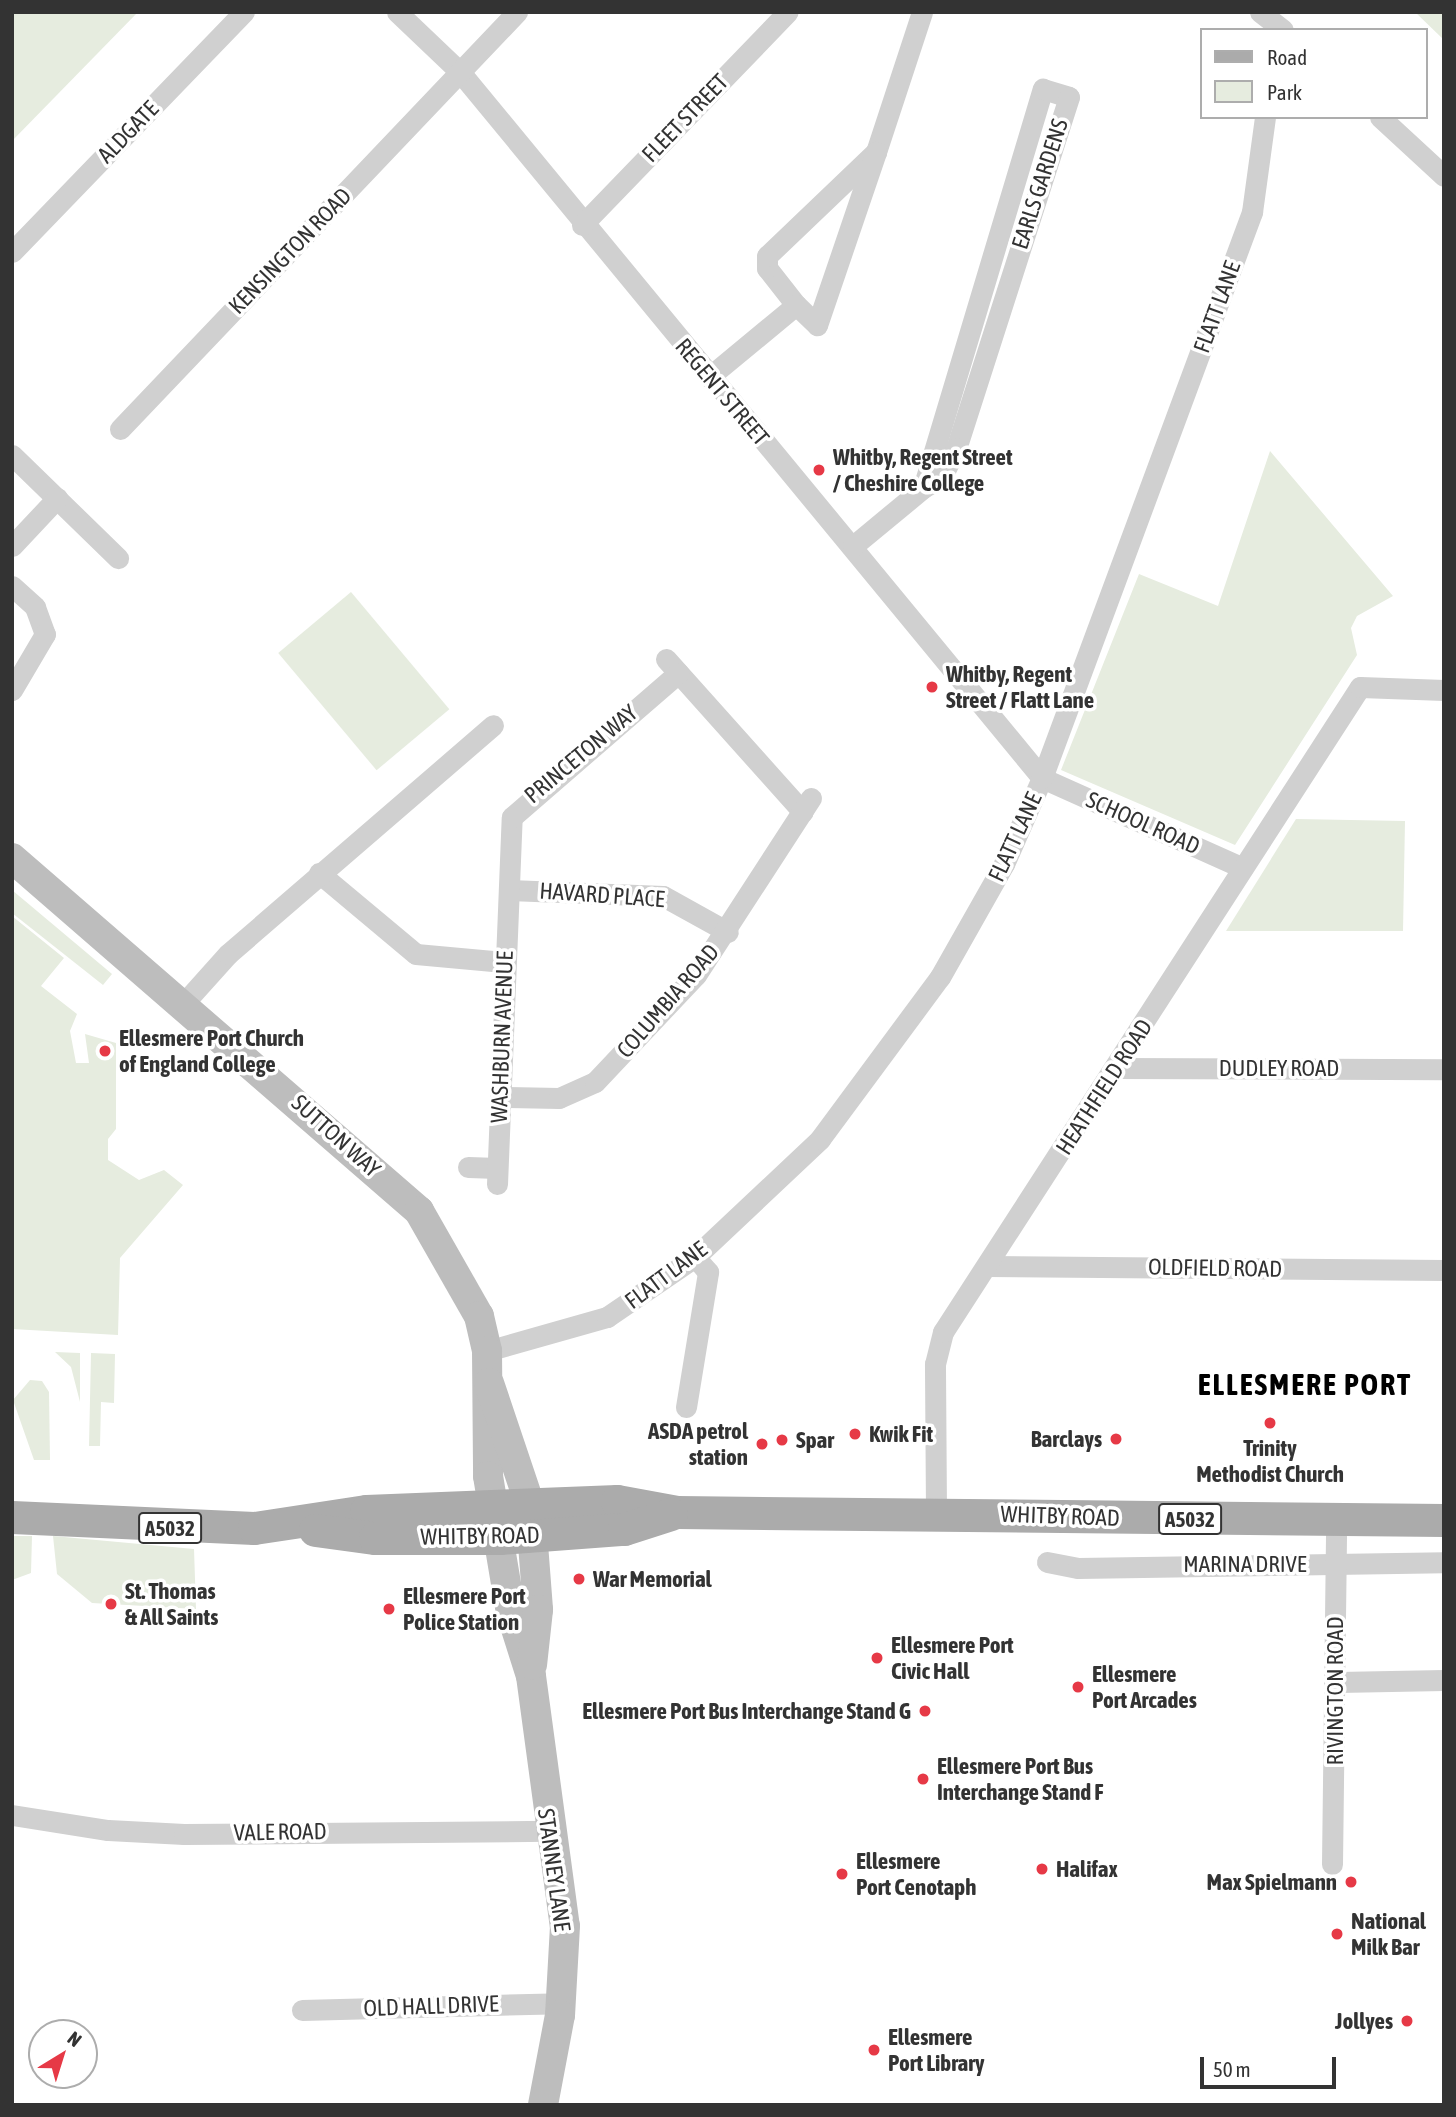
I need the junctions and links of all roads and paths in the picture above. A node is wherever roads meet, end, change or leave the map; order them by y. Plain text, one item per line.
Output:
1 (244, 12) edge
2 (397, 12) edge
3 (517, 12) edge
4 (788, 12) edge
5 (922, 12) edge
6 (1260, 12) edge
7 (1280, 28) edge
8 (460, 72) junction
9 (1265, 119) edge
10 (1382, 119) edge
11 (876, 152) junction
12 (1444, 176) edge
13 (582, 225) junction
14 (12, 252) edge
15 (989, 264) junction
16 (1012, 272) junction
17 (796, 304) junction
18 (709, 377) junction
19 (120, 429) dead end
20 (12, 455) edge
21 (923, 488) junction
22 (57, 498) junction
23 (12, 545) edge
24 (853, 546) junction
25 (118, 558) dead end
26 (12, 586) edge
27 (12, 690) edge
28 (1444, 690) edge
29 (493, 725) dead end
30 (1042, 778) junction
31 (807, 805) joint
32 (12, 858) edge
33 (1243, 868) junction
34 (318, 873) junction
35 (509, 890) junction
36 (728, 932) junction
37 (504, 962) junction
38 (184, 1003) junction
39 (1115, 1068) junction
40 (1444, 1069) edge
41 (501, 1097) junction
42 (468, 1167) dead end
43 (695, 1257) junction
44 (987, 1266) junction
45 (1444, 1270) edge
46 (487, 1350) junction
47 (489, 1382) junction
48 (685, 1407) dead end
49 (494, 1505) junction
50 (936, 1512) junction
51 (12, 1517) edge
52 (1336, 1518) junction
53 (1444, 1520) edge
54 (532, 1521) junction
55 (282, 1525) junction
56 (500, 1538) junction
57 (1046, 1562) dead end
58 (1444, 1562) edge
59 (1335, 1564) junction
60 (531, 1676) junction
61 (1444, 1680) edge
62 (1338, 1682) junction
63 (12, 1815) edge
64 (549, 1831) junction
65 (1332, 1864) dead end
66 (553, 2002) junction
67 (302, 2010) dead end
68 (525, 2105) edge
69 (543, 2105) edge

1 - 14 street, ALDGATE
2 - 8 street, REGENT STREET
3 - 8 street, KENSINGTON ROAD
4 - 13 street, FLEET STREET
5 - 11 street
6 - 7 street
8 - 13 street, REGENT STREET
8 - 19 street, KENSINGTON ROAD
9 - 30 street, FLATT LANE
10 - 12 street
11 - 17 street
11 - 17 street
13 - 18 street, REGENT STREET
15 - 16 street, EARLS GARDENS
15 - 16 street, EARLS GARDENS
15 - 21 street, EARLS GARDENS
16 - 21 street, EARLS GARDENS
17 - 18 street
18 - 24 street, REGENT STREET
20 - 22 street
21 - 24 street, EARLS GARDENS
22 - 23 street
22 - 25 street
24 - 30 street, REGENT STREET
26 - 27 street
28 - 33 street, HEATHFIELD ROAD
29 - 34 street
30 - 33 street, SCHOOL ROAD
30 - 43 street, FLATT LANE
31 - 35 street, PRINCETON WAY
31 - 36 street, COLUMBIA ROAD
32 - 38 main road, SUTTON WAY
33 - 39 street, HEATHFIELD ROAD
34 - 37 street
34 - 38 street
35 - 36 street, HAVARD PLACE
35 - 37 street, WASHBURN AVENUE
36 - 41 street, COLUMBIA ROAD
37 - 41 street, WASHBURN AVENUE
38 - 46 main road, SUTTON WAY
39 - 40 street, DUDLEY ROAD
39 - 44 street, HEATHFIELD ROAD
41 - 42 street, WASHBURN AVENUE
43 - 46 street, FLATT LANE
43 - 48 street
44 - 45 street, OLDFIELD ROAD
44 - 50 street, HEATHFIELD ROAD
46 - 47 main road, SUTTON WAY
47 - 49 main road, SUTTON WAY
47 - 54 main road, SUTTON WAY
49 - 54 main road, WHITBY ROAD / A5032
49 - 55 main road, WHITBY ROAD / A5032
49 - 56 main road, STANNEY LANE
50 - 52 main road, WHITBY ROAD / A5032
50 - 54 main road, WHITBY ROAD / A5032
51 - 55 main road, WHITBY ROAD / A5032
52 - 53 main road, WHITBY ROAD / A5032
52 - 59 street, RIVINGTON ROAD
54 - 56 main road, WHITBY ROAD / A5032
54 - 60 main road, STANNEY LANE
55 - 56 main road, WHITBY ROAD / A5032
56 - 60 main road, STANNEY LANE
57 - 59 street, MARINA DRIVE
58 - 59 street, MARINA DRIVE
59 - 62 street, RIVINGTON ROAD
60 - 64 main road, STANNEY LANE
61 - 62 street
62 - 65 street, RIVINGTON ROAD
63 - 64 street, VALE ROAD
64 - 66 main road, STANNEY LANE
64 - 66 main road, STANNEY LANE
66 - 67 street, OLD HALL DRIVE
66 - 68 main road, STANNEY LANE
66 - 69 main road, STANNEY LANE

